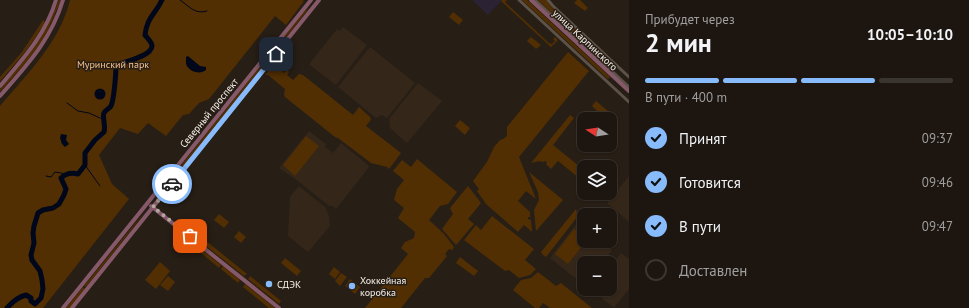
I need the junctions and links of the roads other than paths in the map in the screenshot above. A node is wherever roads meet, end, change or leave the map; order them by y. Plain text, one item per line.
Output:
1 (56, 0) edge
2 (63, 0) edge
3 (319, 0) edge
4 (519, 0) edge
5 (531, 0) edge
6 (535, 0) edge
7 (548, 0) edge
8 (310, 1) edge
9 (314, 7) junction
10 (629, 77) edge
11 (0, 86) edge
12 (629, 87) edge
13 (629, 91) edge
14 (0, 96) edge
15 (629, 102) edge
16 (148, 203) junction
17 (153, 207) junction
18 (64, 308) edge
19 (72, 308) edge
20 (279, 308) edge

1 - 11 main road
2 - 14 main road
3 - 9 main road, Северный проспект
4 - 15 street
5 - 13 main road, улица Карпинского
6 - 12 street, улица Карпинского
7 - 10 street
8 - 9 main road, Северный проспект
8 - 16 main road, Северный проспект
9 - 17 main road, Северный проспект
16 - 17 main road
16 - 18 main road, Северный проспект
17 - 19 main road, Северный проспект
17 - 20 main road

